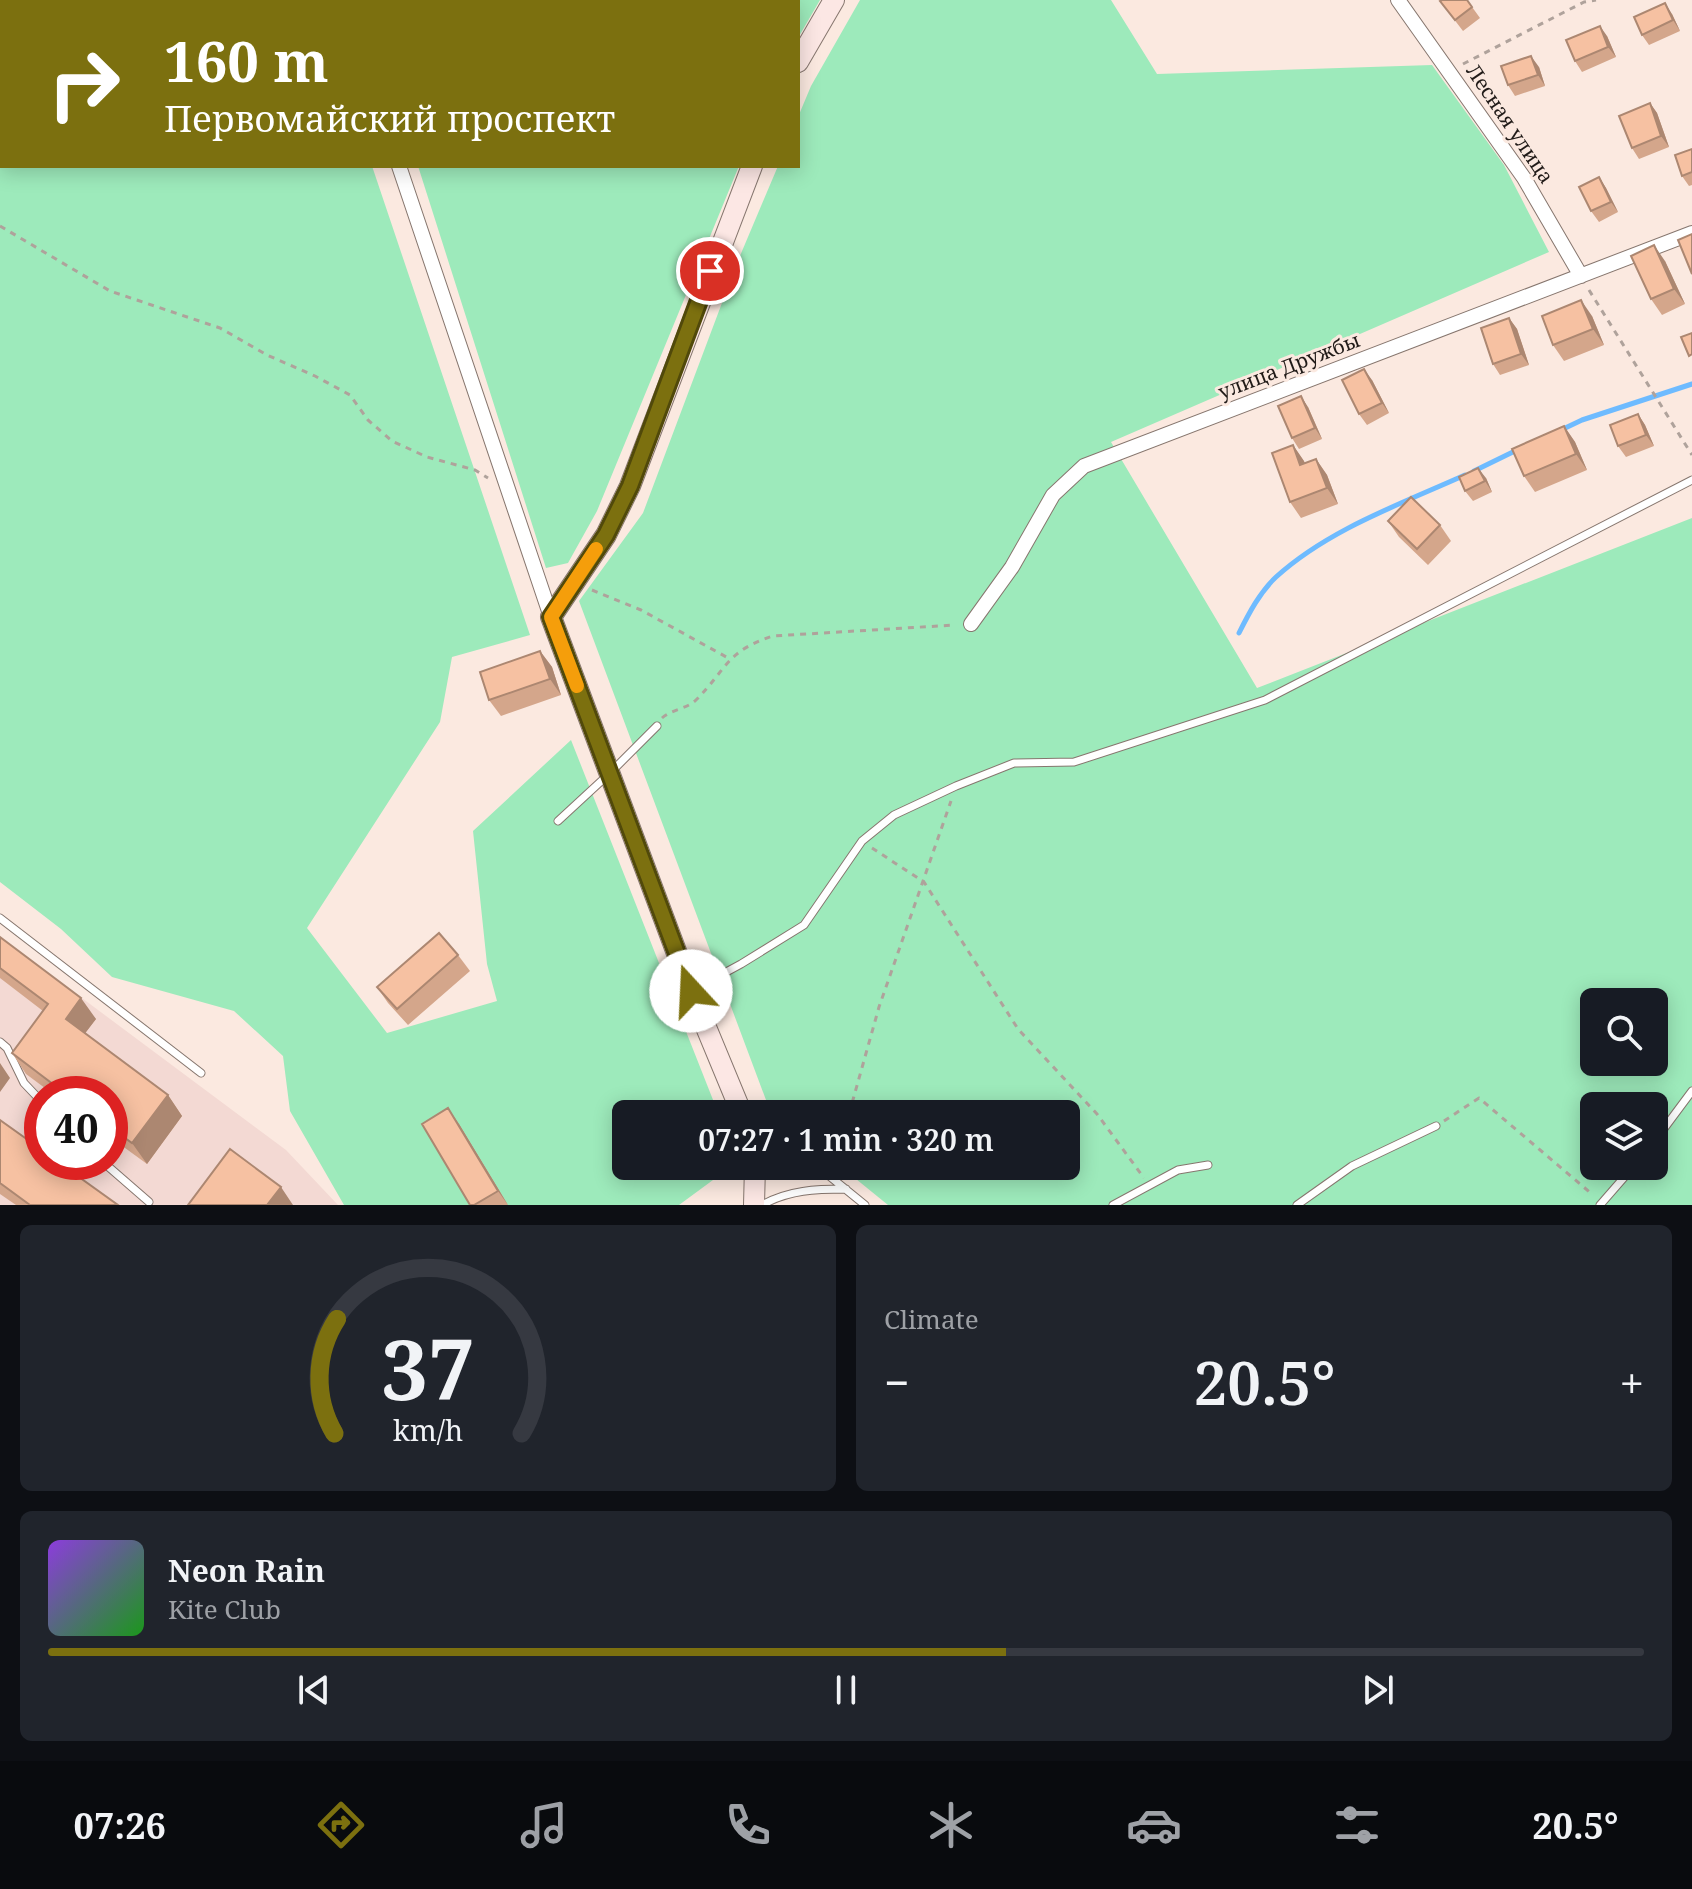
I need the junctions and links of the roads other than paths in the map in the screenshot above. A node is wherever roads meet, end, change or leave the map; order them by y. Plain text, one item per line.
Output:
1 (834, 0) edge
2 (1398, 0) edge
3 (800, 59) edge
4 (400, 168) edge
5 (751, 168) edge
6 (1692, 233) edge
7 (1581, 276) junction
8 (1692, 480) edge
9 (551, 617) junction
10 (971, 624) road end
11 (657, 726) road end
12 (610, 773) junction
13 (558, 821) dead end
14 (0, 918) edge
15 (691, 991) junction
16 (0, 1042) edge
17 (201, 1073) dead end
18 (24, 1083) edge
19 (1692, 1091) edge
20 (738, 1100) edge
21 (1668, 1123) edge
22 (1436, 1126) road end
23 (1208, 1165) dead end
24 (124, 1180) edge
25 (755, 1180) edge
26 (835, 1180) edge
27 (1622, 1180) edge
28 (846, 1189) junction
29 (149, 1202) dead end
30 (1601, 1204) edge
31 (754, 1205) edge
32 (762, 1205) edge
33 (865, 1205) edge
34 (1113, 1205) edge
35 (1297, 1205) edge

1 - 3 street
2 - 7 street, Лесная улица
4 - 9 street
5 - 9 street
6 - 7 street, улица Дружбы
7 - 10 street, улица Дружбы
8 - 15 lane
9 - 12 street
11 - 12 lane
12 - 13 lane
12 - 15 street
14 - 17 lane
15 - 20 street
16 - 18 lane
19 - 21 lane
22 - 35 lane
23 - 34 lane
24 - 29 lane
25 - 31 street
26 - 28 lane
27 - 30 lane
28 - 32 lane
28 - 33 lane

